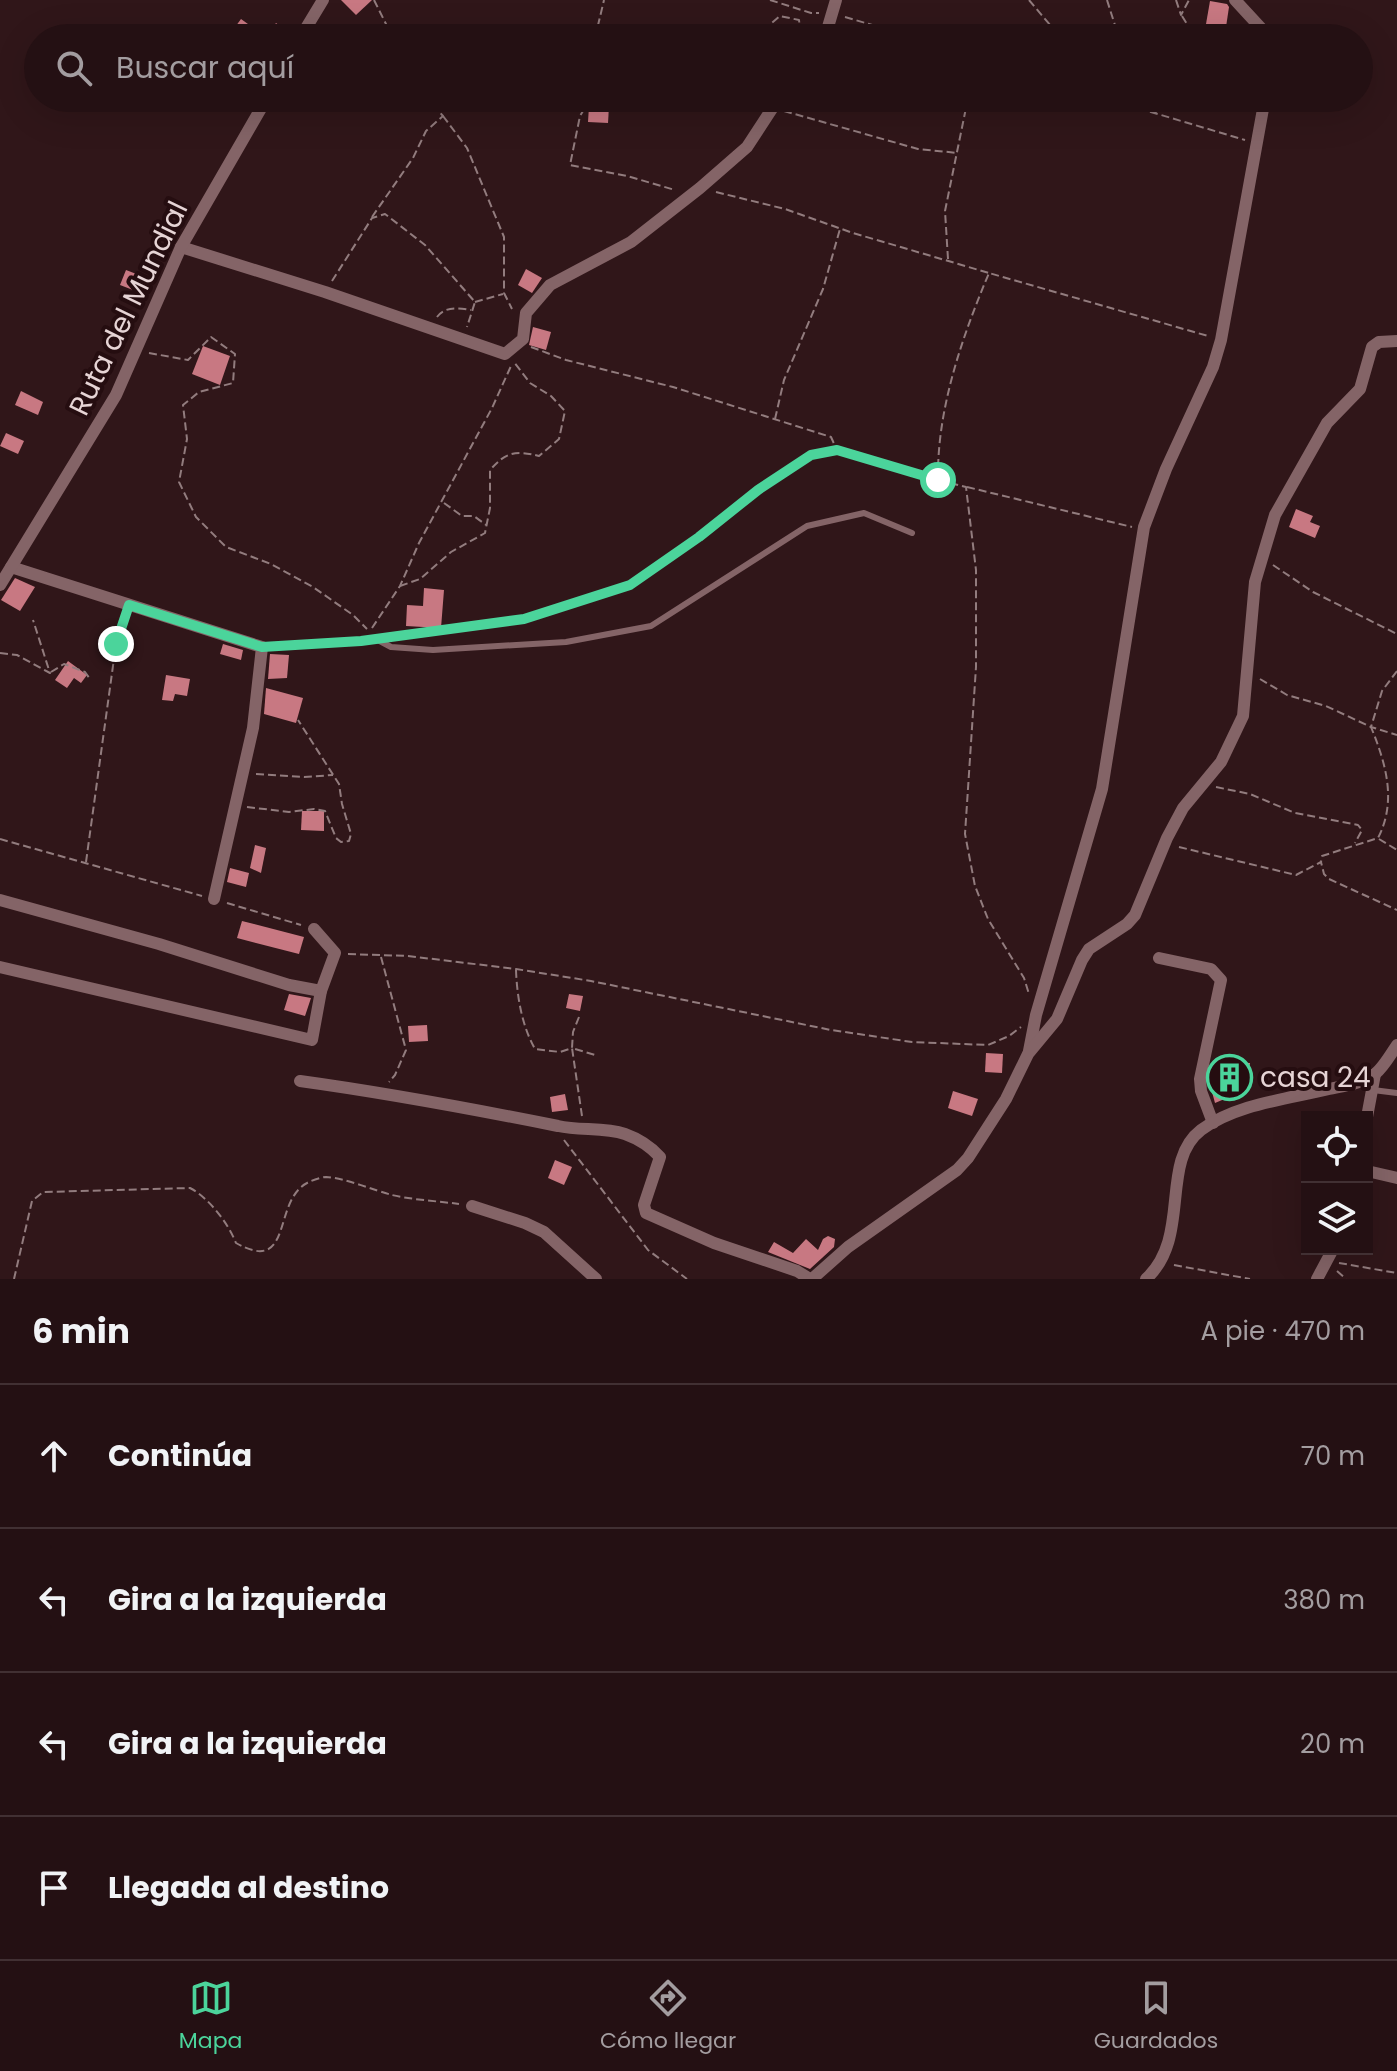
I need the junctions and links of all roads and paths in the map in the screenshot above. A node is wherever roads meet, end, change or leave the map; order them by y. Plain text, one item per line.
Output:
1 (323, 0) edge
2 (374, 0) edge
3 (604, 0) edge
4 (770, 0) edge
5 (1029, 0) edge
6 (1107, 0) edge
7 (1176, 0) edge
8 (1189, 0) edge
9 (1235, 0) edge
10 (834, 6) edge
11 (1181, 15) junction
12 (308, 24) edge
13 (386, 24) edge
14 (598, 24) edge
15 (771, 24) edge
16 (799, 24) edge
17 (881, 24) edge
18 (1049, 24) edge
19 (1115, 24) edge
20 (1187, 24) edge
21 (1257, 24) edge
22 (259, 112) edge
23 (439, 112) edge
24 (582, 112) edge
25 (769, 112) edge
26 (803, 112) edge
27 (965, 112) edge
28 (1147, 112) edge
29 (1262, 112) edge
30 (1154, 114) joint
31 (443, 116) junction
32 (1255, 143) junction
33 (958, 153) junction
34 (700, 188) junction
35 (372, 218) junction
36 (840, 228) junction
37 (181, 247) junction
38 (948, 260) junction
39 (989, 273) junction
40 (325, 292) junction
41 (504, 293) junction
42 (475, 302) junction
43 (473, 311) junction
44 (526, 313) junction
45 (430, 328) junction
46 (460, 339) junction
47 (1221, 340) junction
48 (1397, 341) edge
49 (519, 343) junction
50 (135, 350) junction
51 (775, 419) junction
52 (837, 450) junction
53 (938, 480) junction
54 (966, 487) junction
55 (443, 503) junction
56 (486, 525) junction
57 (1144, 527) junction
58 (912, 533) dead end
59 (1261, 560) junction
60 (11, 567) junction
61 (0, 585) edge
62 (400, 586) junction
63 (129, 605) junction
64 (33, 620) dead end
65 (1397, 634) edge
66 (376, 639) junction
67 (262, 647) junction
68 (0, 653) edge
69 (1397, 671) edge
70 (50, 673) junction
71 (1247, 674) junction
72 (90, 679) dead end
73 (298, 720) dead end
74 (1371, 727) junction
75 (1397, 735) edge
76 (242, 773) junction
77 (335, 775) junction
78 (1205, 781) junction
79 (234, 808) junction
80 (1167, 838) junction
81 (1378, 838) junction
82 (0, 839) edge
83 (1355, 844) junction
84 (1397, 850) edge
85 (1321, 862) junction
86 (86, 863) junction
87 (214, 899) junction
88 (0, 900) edge
89 (1397, 910) edge
90 (314, 929) joint
91 (335, 953) junction
92 (381, 956) junction
93 (1159, 958) dead end
94 (0, 967) edge
95 (516, 969) junction
96 (321, 991) junction
97 (1036, 1015) junction
98 (579, 1017) dead end
99 (1397, 1045) edge
100 (572, 1048) junction
101 (1028, 1054) junction
102 (595, 1055) dead end
103 (1375, 1074) junction
104 (300, 1081) dead end
105 (1373, 1090) junction
106 (381, 1092) junction
107 (1397, 1093) edge
108 (1368, 1111) edge
109 (1213, 1123) junction
110 (554, 1125) junction
111 (580, 1129) junction
112 (1373, 1172) edge
113 (1397, 1178) edge
114 (472, 1206) joint
115 (1330, 1255) edge
116 (1161, 1264) junction
117 (1397, 1273) edge
118 (14, 1279) edge
119 (596, 1279) edge
120 (687, 1279) edge
121 (811, 1279) edge
122 (1146, 1279) edge
123 (1250, 1279) edge
124 (1317, 1279) edge
125 (1346, 1279) edge

1 - 12 street
2 - 13 path
3 - 14 path
4 - 10 path
5 - 18 path
6 - 19 path
7 - 11 path
8 - 11 path
9 - 21 street
10 - 17 path
11 - 20 path
15 - 16 path
22 - 37 street, Ruta del Mundial
23 - 31 path
24 - 34 path
25 - 34 street
26 - 33 path
27 - 33 path
28 - 30 path
29 - 32 street
30 - 32 path
31 - 35 path
31 - 41 path
32 - 47 street
33 - 38 path
34 - 36 path
34 - 44 street
35 - 40 path
35 - 42 path
36 - 38 path
36 - 51 path
37 - 40 street
37 - 50 street, Ruta del Mundial
38 - 39 path
39 - 47 path
39 - 53 path
40 - 45 street
41 - 42 path
41 - 44 path
42 - 43 path
43 - 45 path
43 - 46 path
44 - 49 street
45 - 46 street
46 - 49 street
47 - 57 street
48 - 59 street
49 - 51 path
50 - 60 street, Ruta del Mundial
50 - 62 path
51 - 52 path
52 - 53 path
52 - 66 path
53 - 54 path
54 - 57 path
54 - 97 path
55 - 56 path
55 - 56 path
55 - 62 path
56 - 62 path
57 - 97 street
58 - 66 lane
59 - 65 path
59 - 71 street
60 - 61 street, Ruta del Mundial
60 - 63 street
63 - 67 street
63 - 86 path
64 - 70 path
66 - 67 lane
67 - 76 street
68 - 70 path
69 - 74 path
70 - 72 path
71 - 74 path
71 - 78 street
73 - 77 path
74 - 75 path
74 - 81 path
76 - 77 path
76 - 79 street
77 - 79 path
78 - 80 street
78 - 83 path
79 - 87 street
80 - 85 path
80 - 101 street
81 - 83 path
81 - 84 path
82 - 86 path
83 - 85 path
85 - 89 path
86 - 87 path
87 - 90 path
88 - 96 street
90 - 91 street
91 - 92 path
91 - 96 street
92 - 95 path
92 - 106 path
93 - 109 street
94 - 96 street
95 - 97 path
95 - 100 path
97 - 101 street
98 - 100 path
99 - 103 street
100 - 102 path
100 - 111 path
101 - 121 street
103 - 105 street
103 - 109 street
104 - 106 street
105 - 107 lane
105 - 108 street
106 - 110 street
109 - 116 street
110 - 111 street
110 - 120 path
111 - 121 street
112 - 113 street
114 - 118 path
114 - 119 street
115 - 117 path
115 - 124 street
115 - 125 path
116 - 122 street
116 - 123 path

